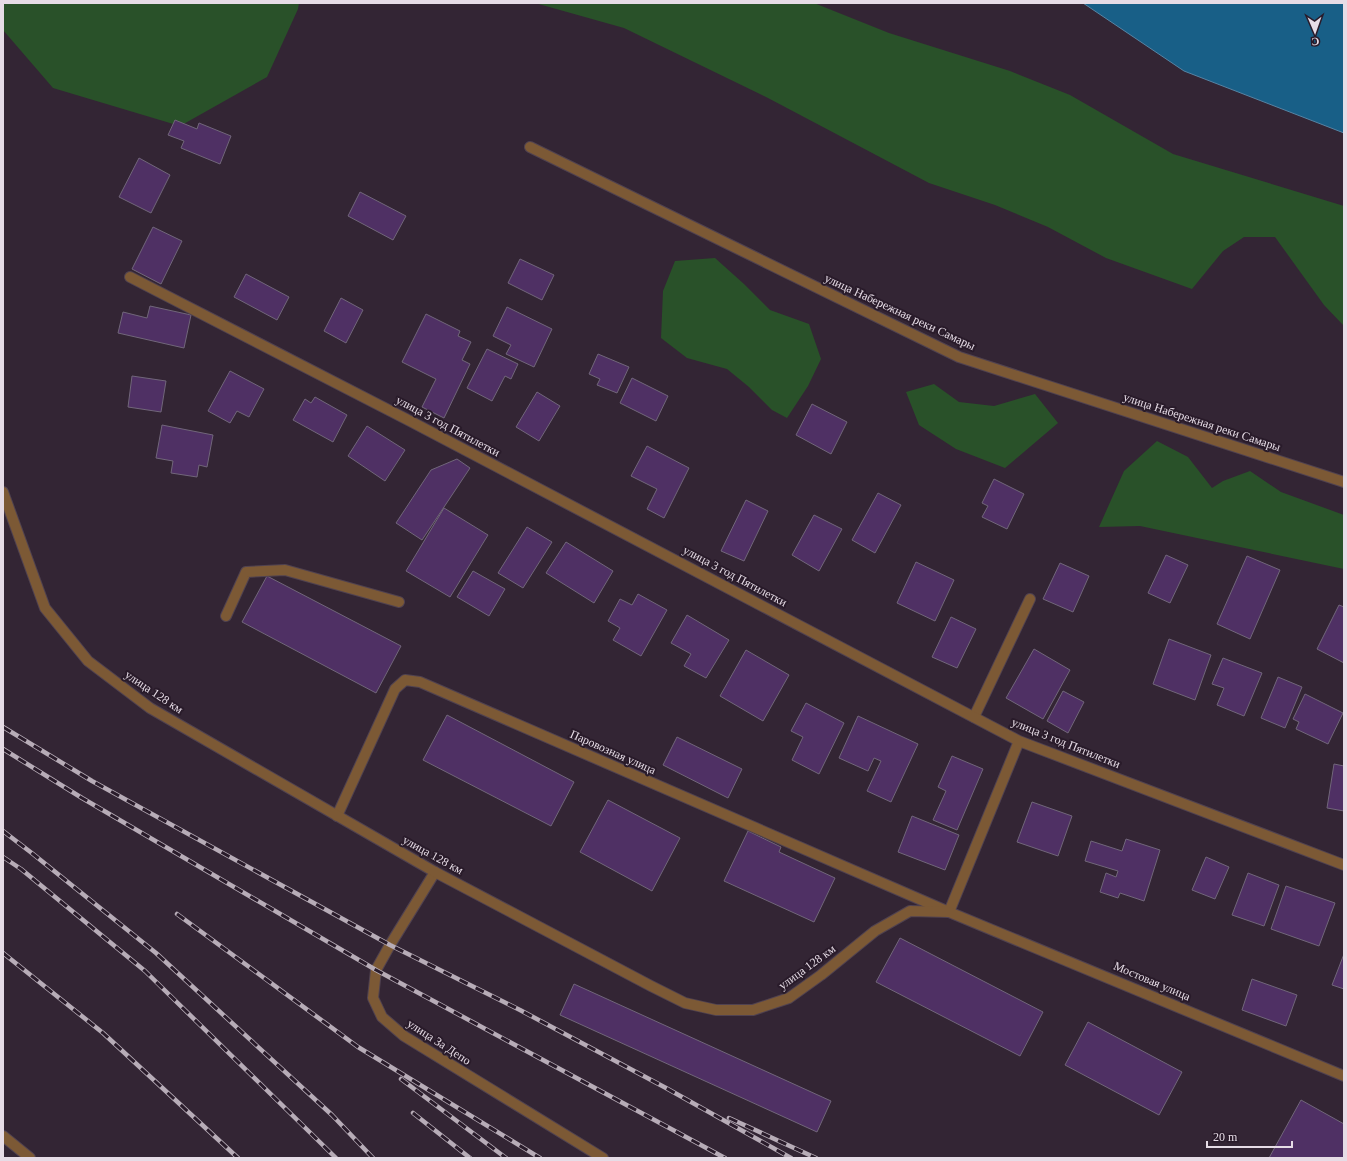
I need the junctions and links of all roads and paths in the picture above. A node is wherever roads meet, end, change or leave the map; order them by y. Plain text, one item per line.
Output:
1 (530, 147) dead end
2 (130, 276) dead end
3 (1344, 482) edge
4 (3, 492) edge
5 (1030, 599) dead end
6 (399, 602) dead end
7 (226, 616) dead end
8 (974, 716) junction
9 (1019, 741) junction
10 (337, 816) junction
11 (1344, 865) edge
12 (435, 872) junction
13 (950, 912) junction
14 (1344, 1076) edge
15 (3, 1136) edge
16 (30, 1158) edge
17 (603, 1158) edge

1 - 3 street, улица Набережная реки Самары
2 - 8 street, улица 3 год Пятилетки
4 - 10 street, улица 128 км
5 - 8 street
6 - 7 street
8 - 9 street, улица 3 год Пятилетки
9 - 11 street, улица 3 год Пятилетки
9 - 13 street
10 - 12 street, улица 128 км
10 - 13 street, Паровозная улица
12 - 13 street, улица 128 км
12 - 17 street, улица За Депо
13 - 14 street, Мостовая улица
15 - 16 street

